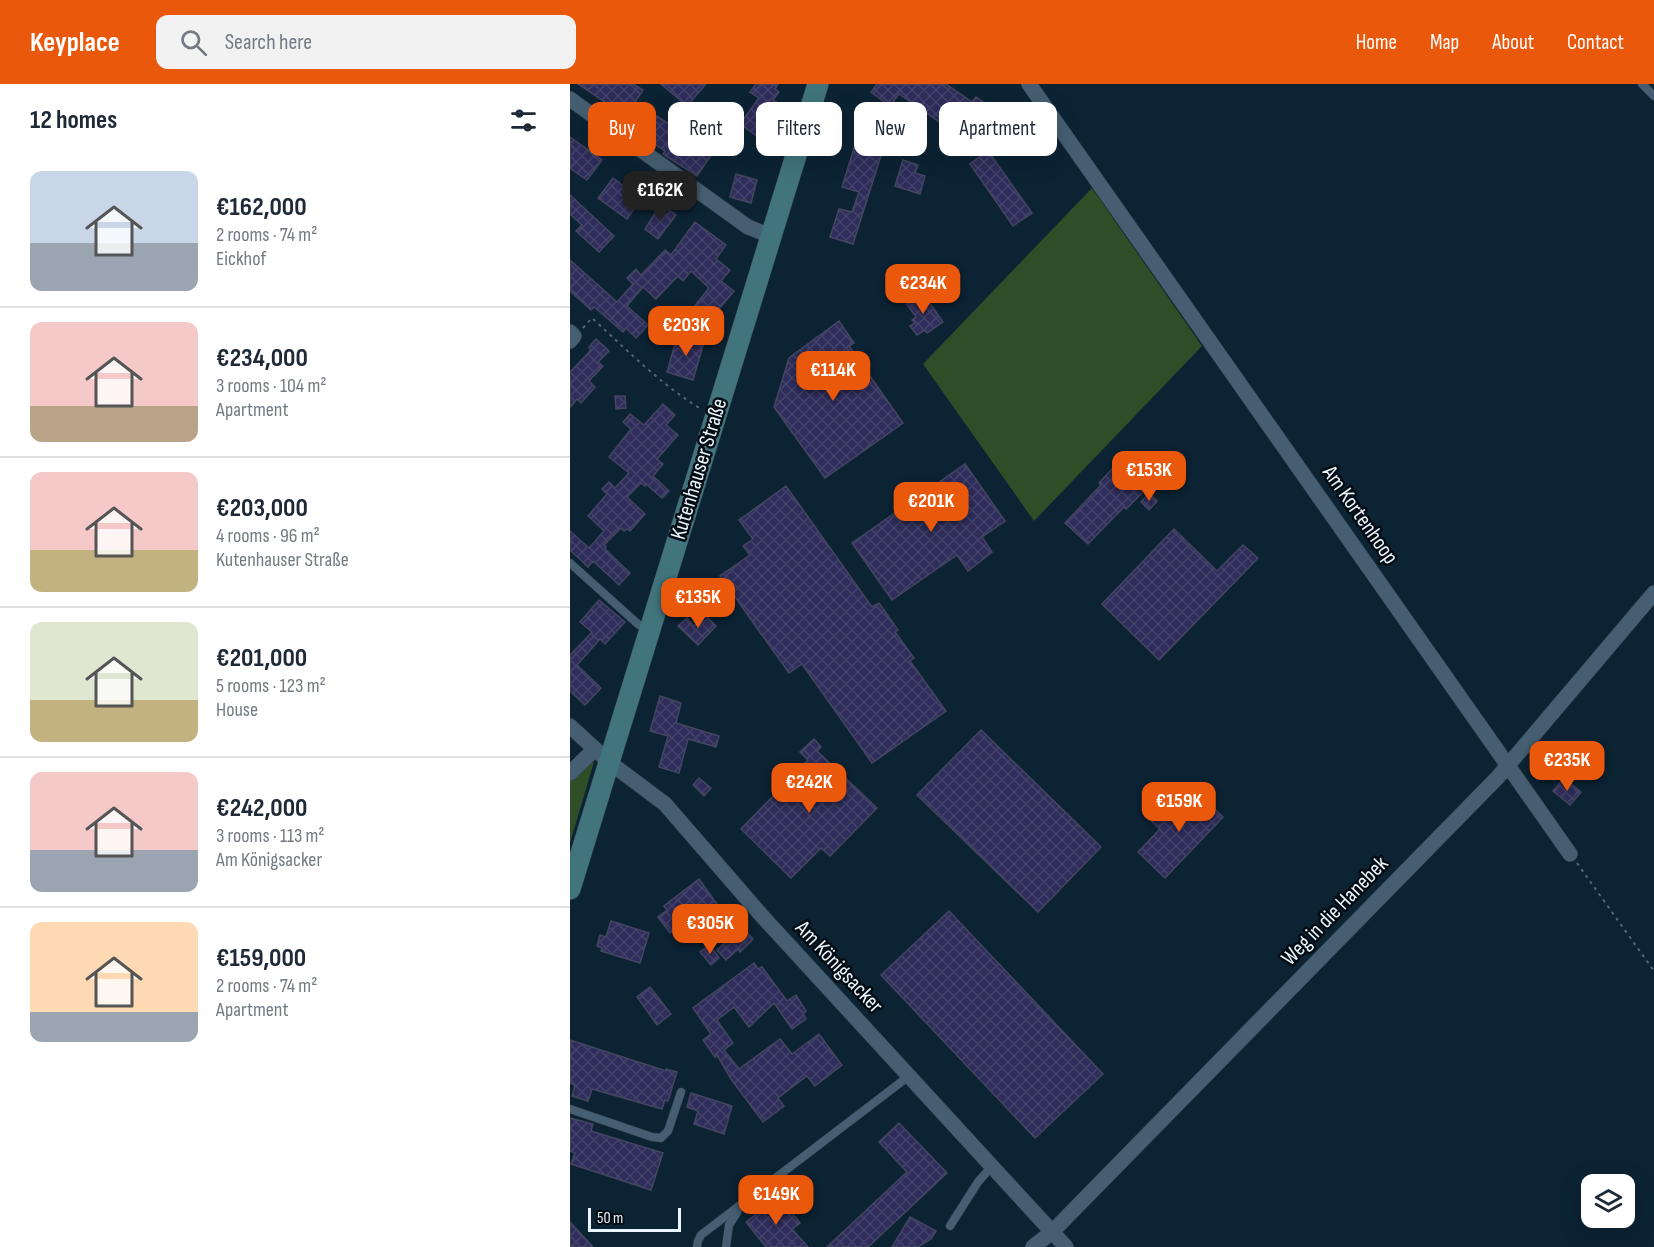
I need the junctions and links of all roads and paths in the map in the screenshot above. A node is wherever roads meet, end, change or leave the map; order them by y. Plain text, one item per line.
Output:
1 (818, 84) edge
2 (1029, 84) edge
3 (1642, 84) edge
4 (1654, 96) edge
5 (570, 99) edge
6 (771, 236) junction
7 (572, 336) edge
8 (715, 417) junction
9 (570, 563) edge
10 (1654, 593) edge
11 (651, 628) junction
12 (570, 726) edge
13 (602, 755) junction
14 (1509, 764) junction
15 (570, 773) edge
16 (1570, 854) joint
17 (570, 889) edge
18 (1654, 971) edge
19 (909, 1076) junction
20 (681, 1092) dead end
21 (570, 1108) edge
22 (992, 1166) junction
23 (749, 1198) junction
24 (951, 1226) dead end
25 (1053, 1232) junction
26 (697, 1247) edge
27 (726, 1247) edge
28 (1033, 1247) edge
29 (1066, 1247) edge

1 - 6 street, Kutenhauser Straße
2 - 14 street, Am Kortenhoop
3 - 4 lane
5 - 6 street
6 - 8 street, Kutenhauser Straße
7 - 8 path
8 - 11 street, Kutenhauser Straße
9 - 11 lane
10 - 14 street, Weg in die Hanebek
11 - 13 street, Kutenhauser Straße
12 - 13 street, Am Königsacker
13 - 15 street
13 - 17 street, Kutenhauser Straße
13 - 19 street, Am Königsacker
14 - 16 street, Am Kortenhoop
14 - 25 street, Weg in die Hanebek
16 - 18 path
19 - 22 street, Am Königsacker
19 - 23 lane
20 - 21 lane
22 - 24 lane
22 - 25 street, Am Königsacker
23 - 26 lane
23 - 27 lane
25 - 28 street, Weg in die Hanebek
25 - 29 street, Am Königsacker

